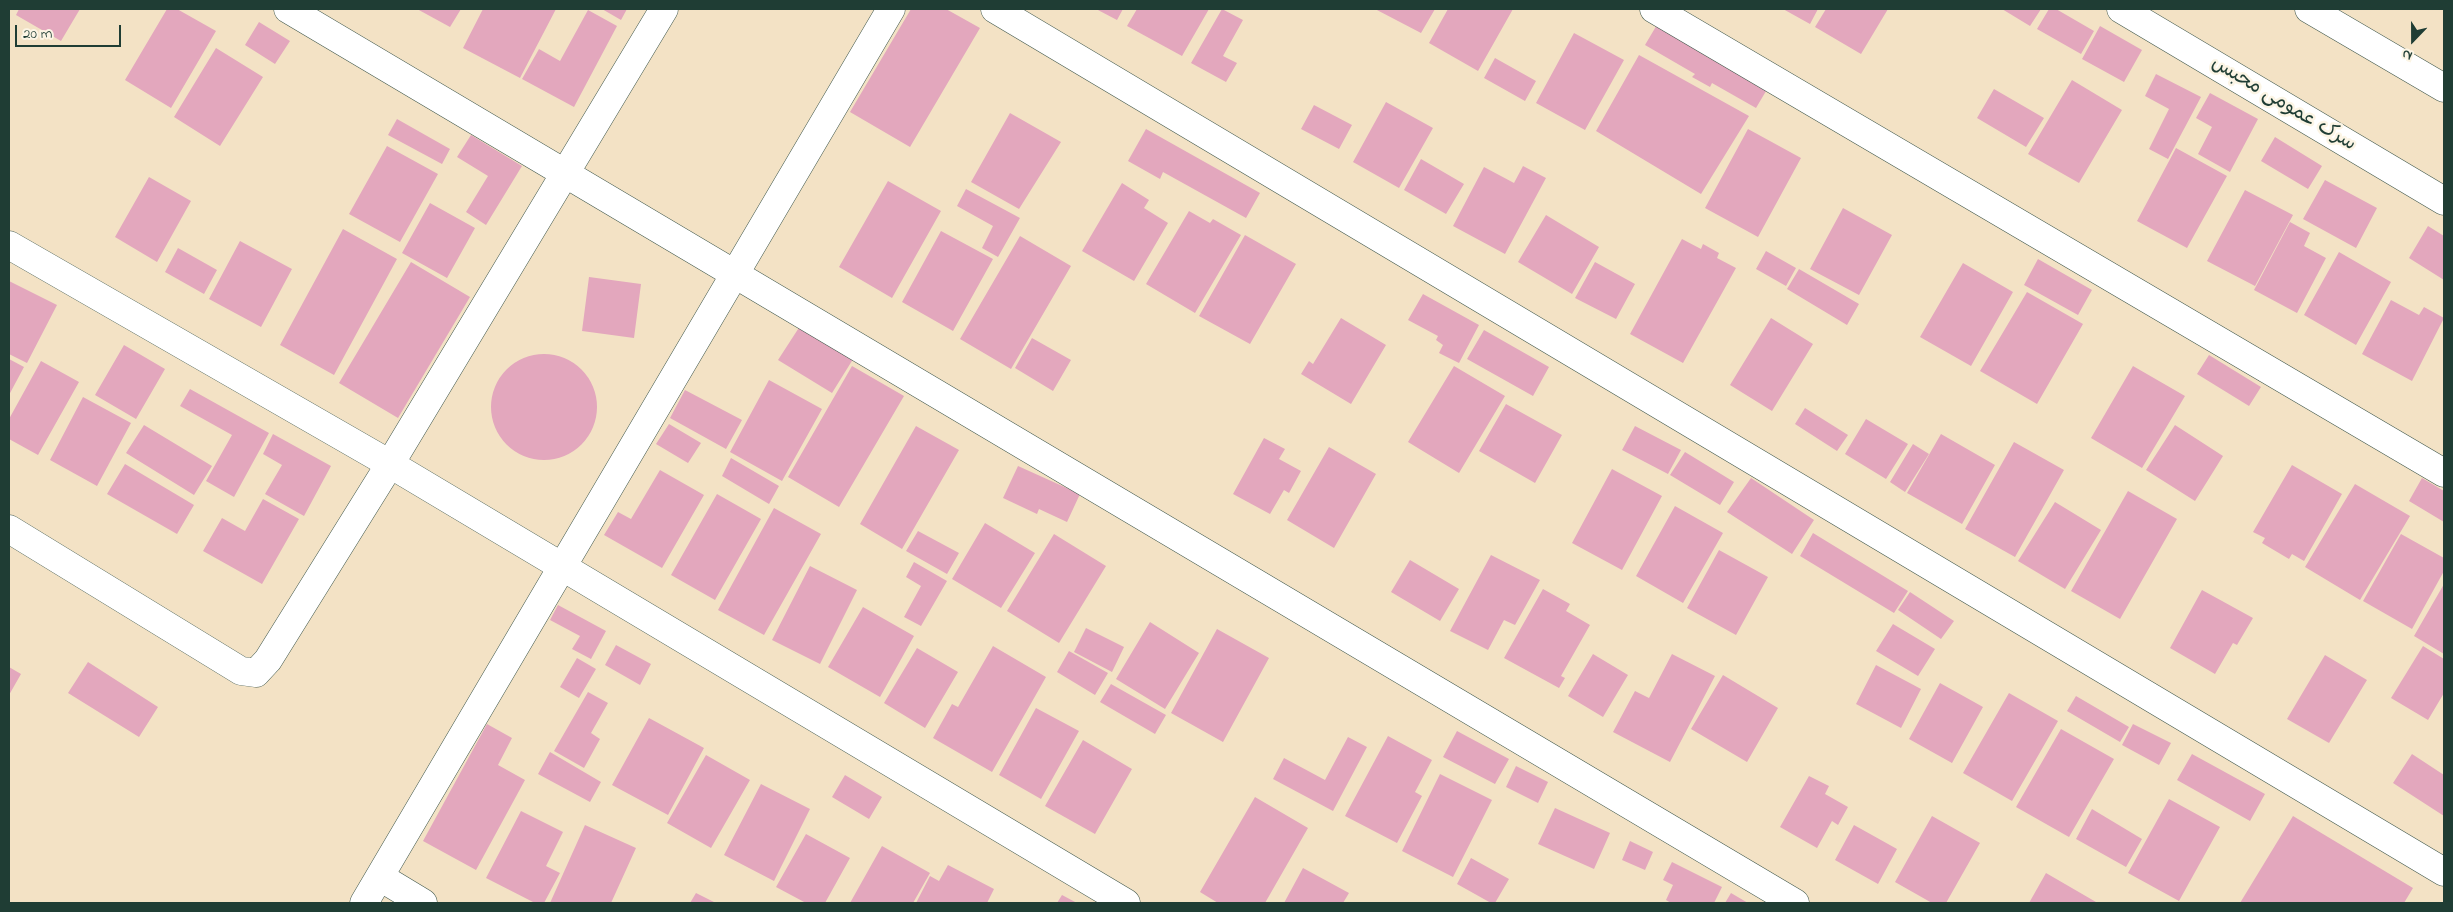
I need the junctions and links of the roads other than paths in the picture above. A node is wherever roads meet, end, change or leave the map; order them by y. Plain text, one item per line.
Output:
1 (288, 9) edge
2 (664, 9) edge
3 (891, 9) edge
4 (994, 9) edge
5 (1654, 9) edge
6 (2121, 9) edge
7 (2309, 9) edge
8 (2444, 88) edge
9 (565, 173) junction
10 (2444, 201) edge
11 (9, 245) edge
12 (736, 273) junction
13 (390, 464) junction
14 (2444, 472) edge
15 (9, 529) edge
16 (561, 567) junction
17 (2444, 872) edge
18 (380, 877) junction
19 (364, 903) edge
20 (423, 903) edge
21 (1126, 903) edge
22 (1795, 903) edge

1 - 9 street
2 - 9 street
3 - 12 street
4 - 17 street
5 - 14 street
6 - 10 street, سرک عمومی محبس
7 - 8 street
9 - 12 street
9 - 13 street
11 - 13 street
12 - 16 street
12 - 22 street
13 - 15 street
13 - 16 street
16 - 18 street
16 - 21 street
18 - 19 street
18 - 20 street

